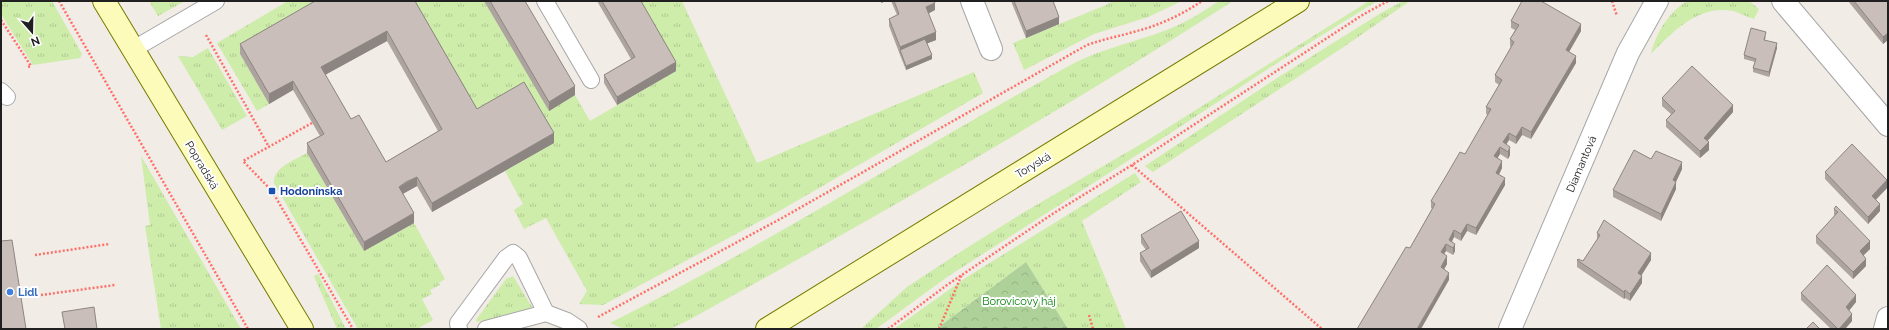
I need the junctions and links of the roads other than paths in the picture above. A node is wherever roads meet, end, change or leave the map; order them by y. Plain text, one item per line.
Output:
1 (104, 1) edge
2 (216, 1) edge
3 (545, 1) edge
4 (972, 1) edge
5 (1298, 1) edge
6 (1657, 1) edge
7 (1783, 1) edge
8 (991, 49) dead end
9 (132, 50) junction
10 (591, 80) dead end
11 (1888, 125) edge
12 (286, 304) junction
13 (546, 313) junction
14 (1888, 318) edge
15 (288, 329) edge
16 (302, 329) edge
17 (459, 329) edge
18 (486, 329) edge
19 (579, 329) edge
20 (767, 329) edge
21 (1510, 329) edge
22 (1885, 329) edge

1 - 9 street, Popradská
2 - 9 lane
3 - 10 lane
4 - 8 street
5 - 20 street, Toryská
6 - 21 street, Diamantová
7 - 11 street
9 - 12 street, Popradská
12 - 15 street
12 - 16 street, Popradská
13 - 17 lane
13 - 18 lane
13 - 19 lane
14 - 22 street

